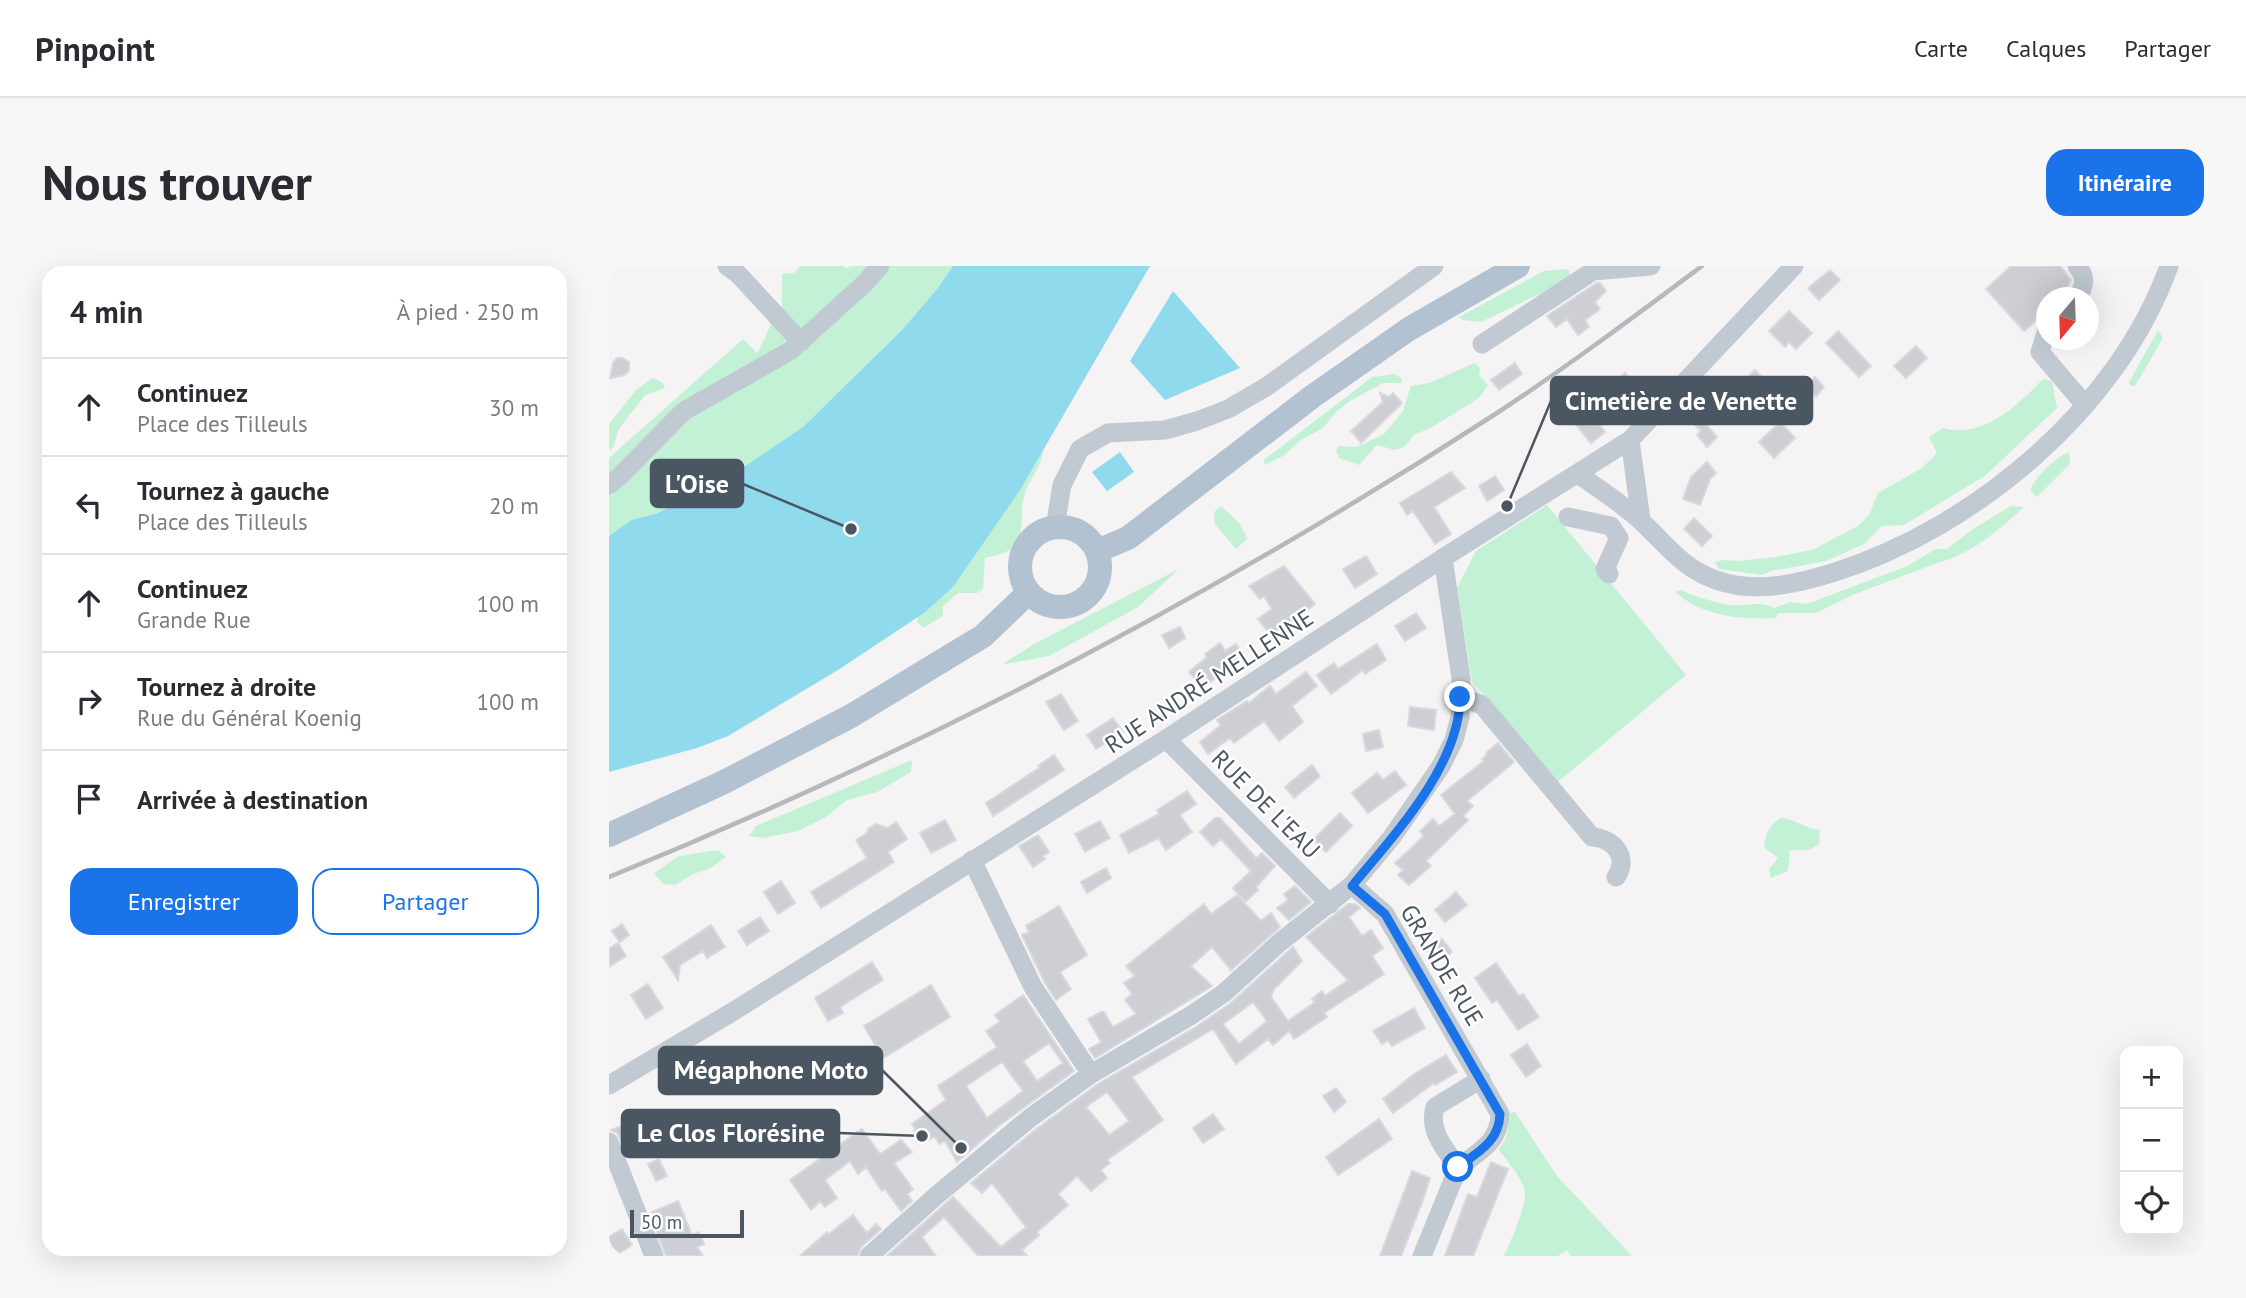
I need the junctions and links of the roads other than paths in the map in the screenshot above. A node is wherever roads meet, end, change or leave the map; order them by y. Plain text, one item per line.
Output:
1 (727, 266) edge
2 (880, 266) edge
3 (1434, 266) edge
4 (1518, 266) edge
5 (1651, 266) edge
6 (1794, 266) edge
7 (2077, 266) edge
8 (2169, 266) edge
9 (2082, 287) edge
10 (801, 342) junction
11 (1482, 344) dead end
12 (2041, 350) edge
13 (2085, 405) junction
14 (1630, 440) junction
15 (1578, 474) junction
16 (615, 481) edge
17 (1546, 493) junction
18 (1641, 520) junction
19 (1055, 527) junction
20 (1097, 551) junction
21 (1443, 558) junction
22 (1609, 574) dead end
23 (1029, 592) junction
24 (1460, 697) junction
25 (1166, 739) junction
26 (609, 835) edge
27 (972, 860) junction
28 (1616, 877) dead end
29 (1352, 886) junction
30 (1330, 904) junction
31 (1091, 1074) junction
32 (1481, 1079) junction
33 (609, 1085) edge
34 (609, 1142) edge
35 (1458, 1167) junction
36 (654, 1256) edge
37 (869, 1256) edge
38 (1422, 1256) edge

1 - 10 street
2 - 10 street
3 - 19 street
4 - 20 main road
5 - 11 street
6 - 14 street, RUE ANDRÉ MELLENNE
7 - 9 street
8 - 13 street
10 - 16 street
12 - 13 street
13 - 18 street
14 - 15 street, RUE ANDRÉ MELLENNE
14 - 18 street
15 - 17 street, RUE ANDRÉ MELLENNE
15 - 18 street
17 - 21 street, RUE ANDRÉ MELLENNE
17 - 22 street
19 - 20 main road
19 - 23 main road
20 - 23 main road
21 - 24 street
21 - 25 street, RUE ANDRÉ MELLENNE
23 - 26 main road
24 - 28 street
24 - 29 street
25 - 27 street, RUE ANDRÉ MELLENNE
25 - 30 street, RUE DE L'EAU
27 - 31 street
27 - 33 street, RUE ANDRÉ MELLENNE
29 - 30 street
29 - 32 street, GRANDE RUE
30 - 31 street
31 - 37 street
32 - 35 street, GRANDE RUE
32 - 35 street
34 - 36 street
35 - 38 street

